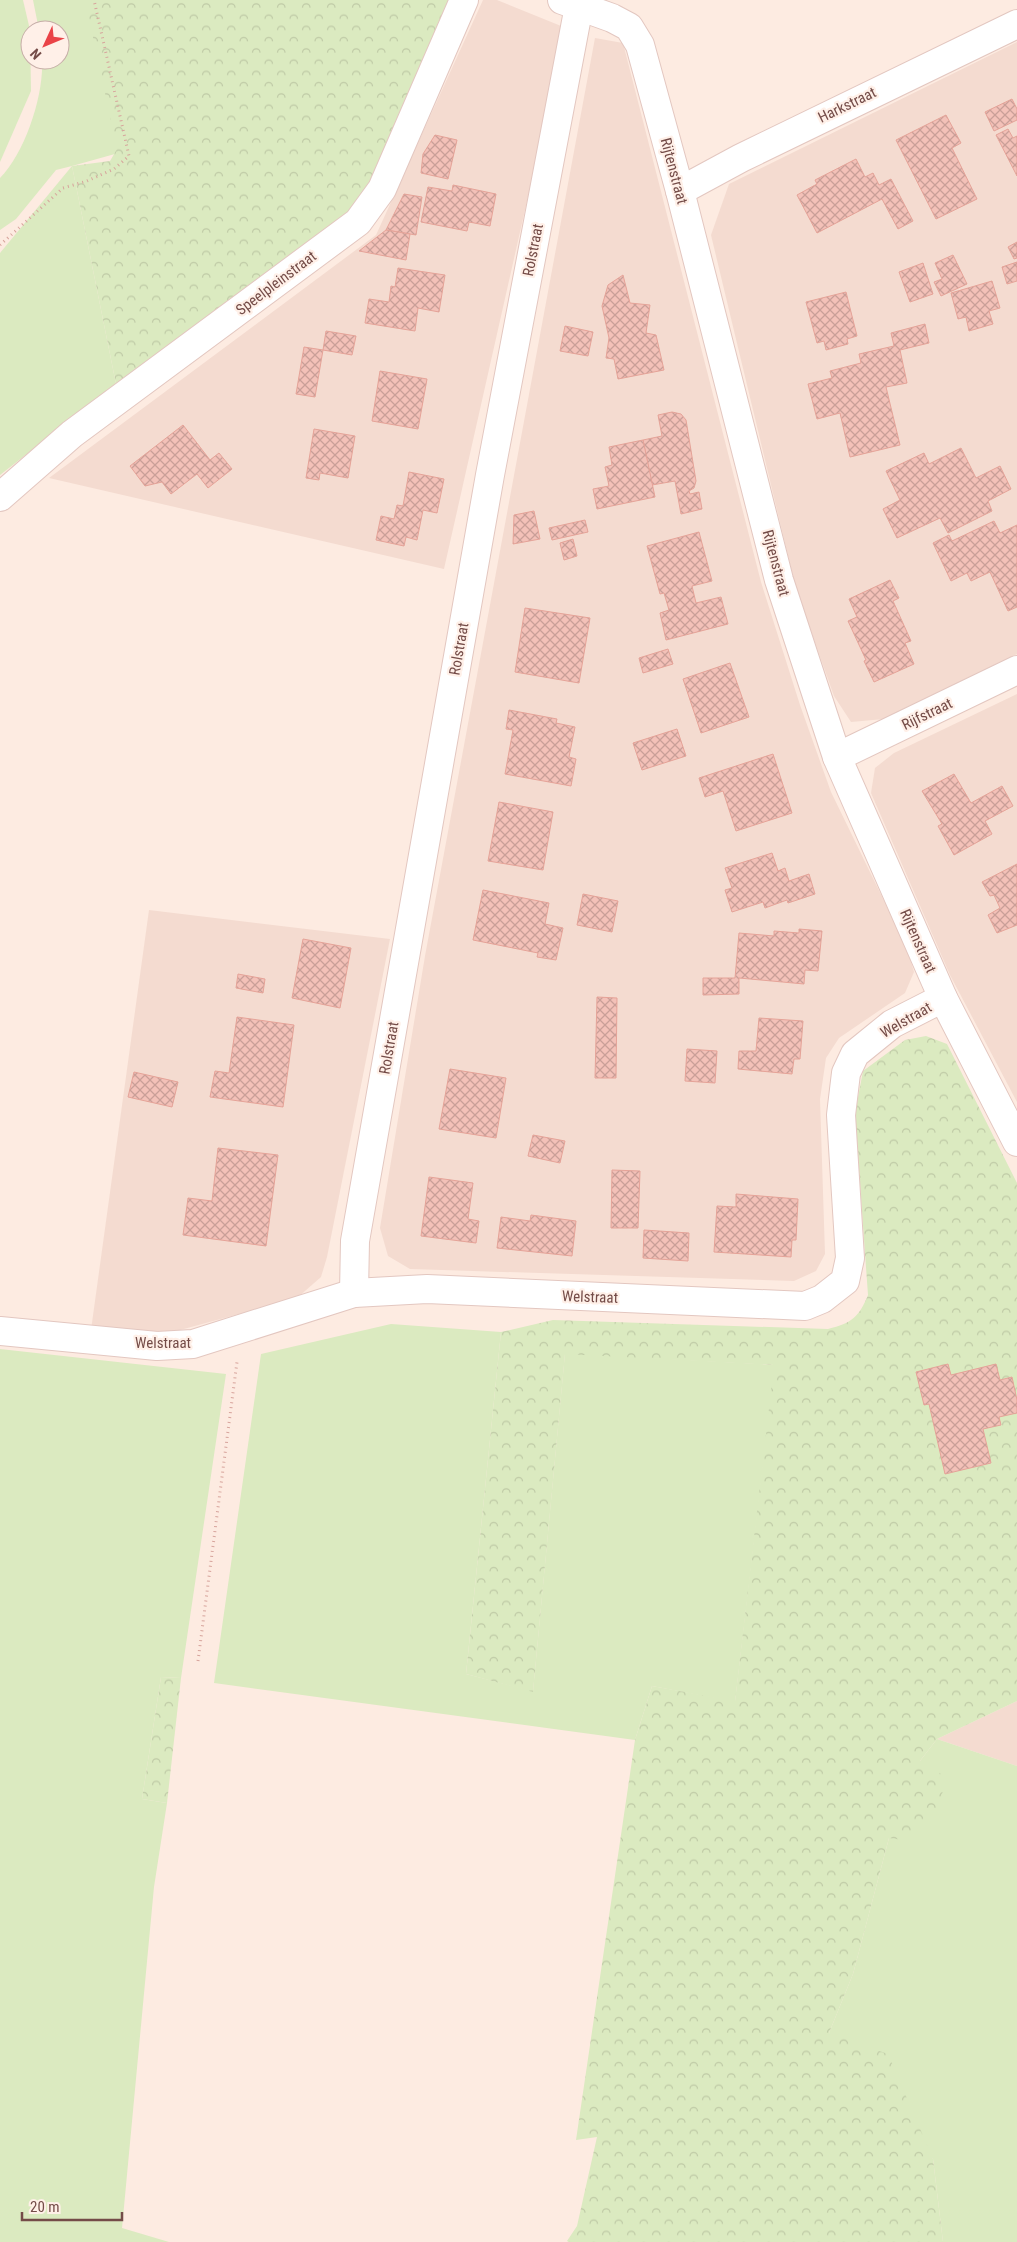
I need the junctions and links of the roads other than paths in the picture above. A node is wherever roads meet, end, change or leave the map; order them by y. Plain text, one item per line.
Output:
1 (464, 0) edge
2 (571, 3) edge
3 (1017, 24) edge
4 (680, 191) junction
5 (0, 496) edge
6 (1017, 670) edge
7 (837, 757) junction
8 (943, 998) junction
9 (1017, 1142) edge
10 (354, 1293) junction
11 (0, 1331) edge

1 - 5 street, Speelpleinstraat
2 - 4 street, Rijtenstraat
2 - 10 street, Rolstraat
3 - 4 street, Harkstraat
4 - 7 street, Rijtenstraat
6 - 7 street, Rijfstraat
7 - 8 street, Rijtenstraat
8 - 9 street, Rijtenstraat
8 - 10 street, Welstraat
10 - 11 street, Welstraat

